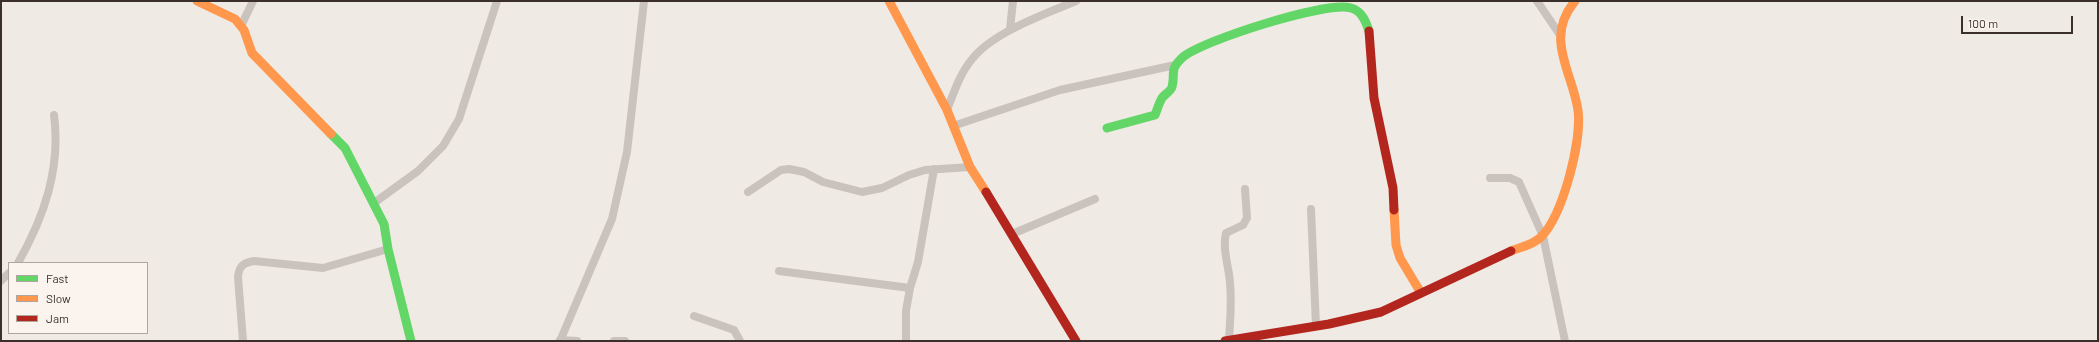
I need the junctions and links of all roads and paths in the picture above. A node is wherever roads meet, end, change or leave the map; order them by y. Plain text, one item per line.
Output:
1 (197, 1) edge
2 (253, 1) edge
3 (497, 1) edge
4 (644, 1) edge
5 (889, 1) edge
6 (1013, 1) edge
7 (1076, 1) edge
8 (1537, 1) edge
9 (1574, 1) edge
10 (241, 26) junction
11 (1010, 29) junction
12 (1560, 36) junction
13 (1175, 65) junction
14 (947, 110) junction
15 (54, 116) dead end
16 (953, 126) junction
17 (1107, 128) dead end
18 (970, 167) junction
19 (934, 169) junction
20 (1490, 178) dead end
21 (1245, 189) dead end
22 (748, 192) dead end
23 (1095, 200) dead end
24 (374, 203) junction
25 (1311, 209) dead end
26 (1012, 234) junction
27 (1543, 236) junction
28 (388, 249) junction
29 (19, 262) edge
30 (779, 271) dead end
31 (910, 288) junction
32 (1422, 293) junction
33 (694, 316) dead end
34 (1316, 326) junction
35 (560, 340) edge
36 (242, 341) edge
37 (411, 341) edge
38 (577, 341) edge
39 (614, 341) edge
40 (625, 341) edge
41 (740, 341) edge
42 (906, 341) edge
43 (1076, 341) edge
44 (1227, 341) edge
45 (1565, 341) edge

1 - 10 street
2 - 10 street
3 - 24 street
4 - 35 street
5 - 14 street
6 - 11 street
7 - 11 street
8 - 12 street
9 - 12 street
10 - 24 street
11 - 14 street
12 - 27 street
13 - 16 street
13 - 17 street
13 - 32 street
14 - 16 street
15 - 29 street
16 - 18 street
18 - 19 street
18 - 26 street
19 - 22 street
19 - 31 street
20 - 27 street
21 - 44 street
23 - 26 street
24 - 28 street
25 - 34 street
26 - 43 street
27 - 32 street
27 - 45 street
28 - 36 street
28 - 37 street
30 - 31 street
31 - 42 street
32 - 34 street
33 - 41 street
34 - 44 street
35 - 38 street
39 - 40 street

